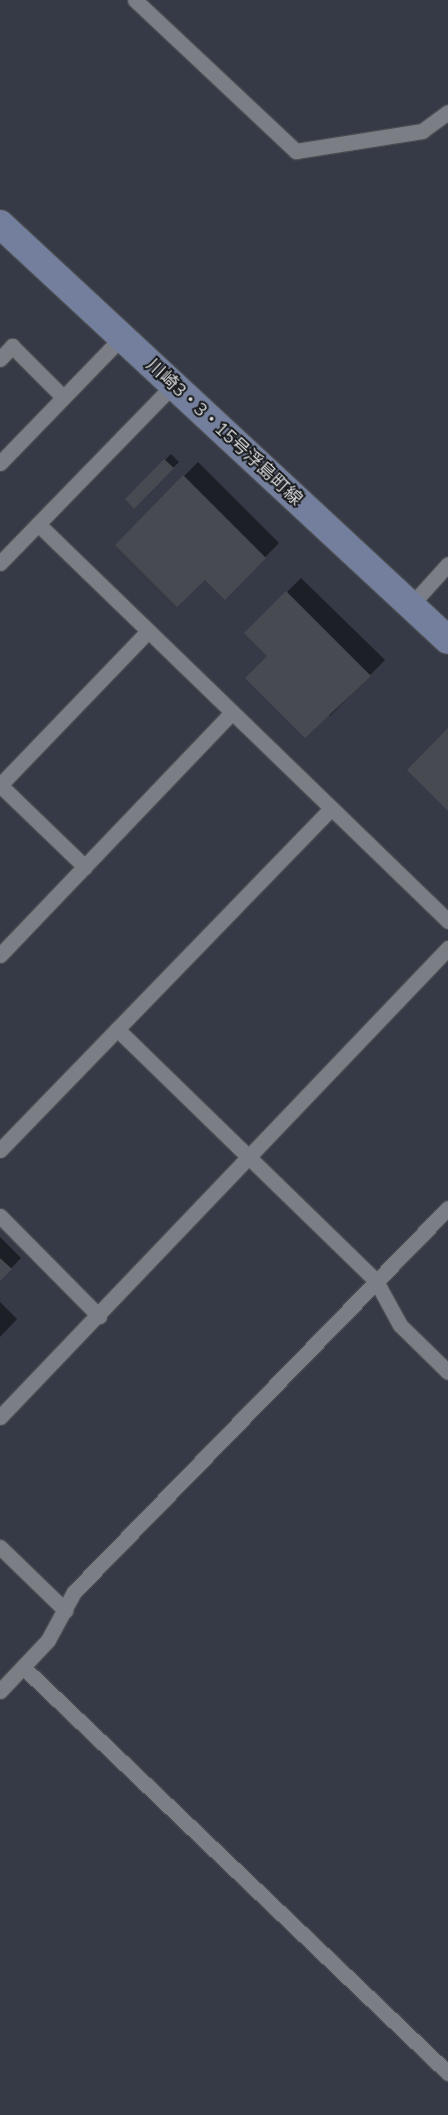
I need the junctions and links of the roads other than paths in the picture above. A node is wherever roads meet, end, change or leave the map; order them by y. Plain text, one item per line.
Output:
1 (135, 0) edge
2 (448, 112) edge
3 (0, 224) edge
4 (122, 336) junction
5 (0, 359) edge
6 (174, 385) junction
7 (63, 397) junction
8 (0, 463) edge
9 (38, 524) junction
10 (0, 563) edge
11 (448, 564) edge
12 (411, 605) junction
13 (148, 632) junction
14 (448, 640) edge
15 (232, 712) junction
16 (0, 785) edge
17 (331, 808) junction
18 (85, 866) junction
19 (448, 921) edge
20 (448, 948) edge
21 (0, 955) edge
22 (117, 1029) junction
23 (0, 1150) edge
24 (250, 1156) junction
25 (448, 1208) edge
26 (0, 1216) edge
27 (376, 1281) junction
28 (99, 1316) junction
29 (448, 1372) edge
30 (0, 1417) edge
31 (0, 1547) edge
32 (65, 1610) junction
33 (23, 1667) junction
34 (0, 1691) edge
35 (448, 2073) edge

1 - 2 lane
3 - 4 street, 川崎3・3・15号浮島町線
4 - 6 street, 川崎3・3・15号浮島町線
4 - 7 lane
5 - 7 lane
6 - 9 lane
6 - 12 street, 川崎3・3・15号浮島町線
7 - 8 lane
9 - 10 lane
9 - 13 lane
11 - 12 lane
12 - 14 street, 川崎3・3・15号浮島町線
13 - 15 lane
13 - 16 lane
15 - 17 lane
15 - 18 lane
16 - 18 lane
17 - 19 lane
17 - 22 lane
18 - 21 lane
20 - 24 lane
22 - 23 lane
22 - 24 lane
24 - 27 lane
24 - 28 lane
25 - 27 lane
26 - 28 lane
27 - 29 lane
27 - 32 lane
28 - 30 lane
31 - 32 lane
32 - 33 lane
33 - 34 lane
33 - 35 lane

